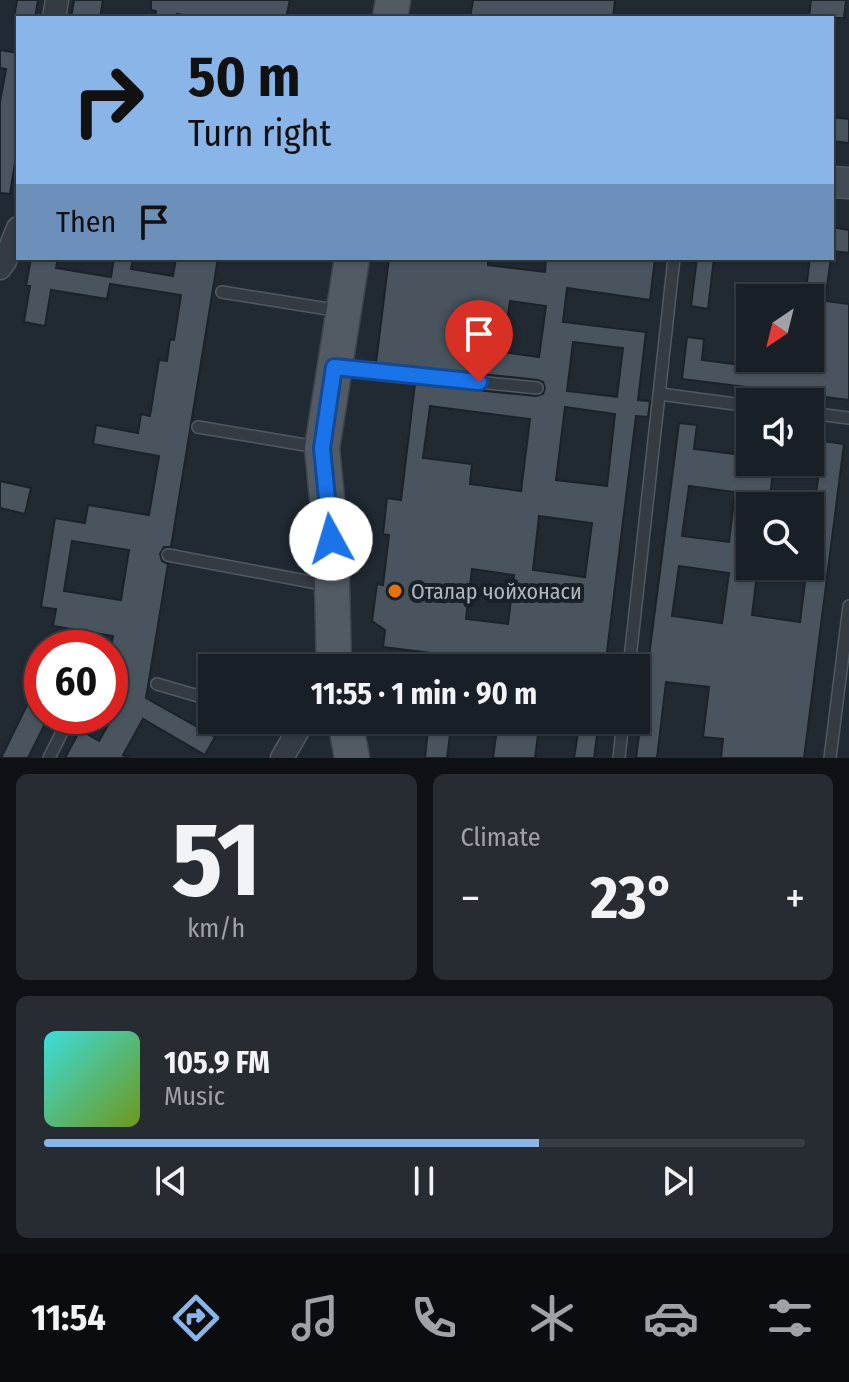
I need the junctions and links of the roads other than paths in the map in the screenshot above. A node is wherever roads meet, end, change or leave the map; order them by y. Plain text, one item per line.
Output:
1 (16, 233) edge
2 (352, 260) edge
3 (674, 260) edge
4 (0, 268) edge
5 (222, 292) dead end
6 (344, 312) junction
7 (334, 367) junction
8 (537, 388) dead end
9 (660, 394) junction
10 (736, 404) edge
11 (824, 415) edge
12 (849, 418) edge
13 (198, 427) dead end
14 (322, 448) junction
15 (168, 555) dead end
16 (332, 586) junction
17 (849, 606) edge
18 (334, 654) edge
19 (631, 654) edge
20 (157, 684) dead end
21 (198, 696) edge
22 (61, 734) edge
23 (292, 734) edge
24 (348, 734) edge
25 (622, 734) edge
26 (49, 758) edge
27 (282, 758) edge
28 (352, 758) edge
29 (619, 758) edge
30 (830, 758) edge

1 - 4 street
2 - 6 main road
3 - 9 lane
5 - 6 lane
6 - 7 main road
7 - 8 lane
7 - 14 main road
9 - 10 lane
9 - 19 lane
11 - 12 lane
13 - 14 lane
14 - 16 main road
15 - 16 lane
16 - 18 main road
17 - 30 lane
20 - 21 lane
22 - 26 lane
23 - 27 street
24 - 28 main road
25 - 29 lane

